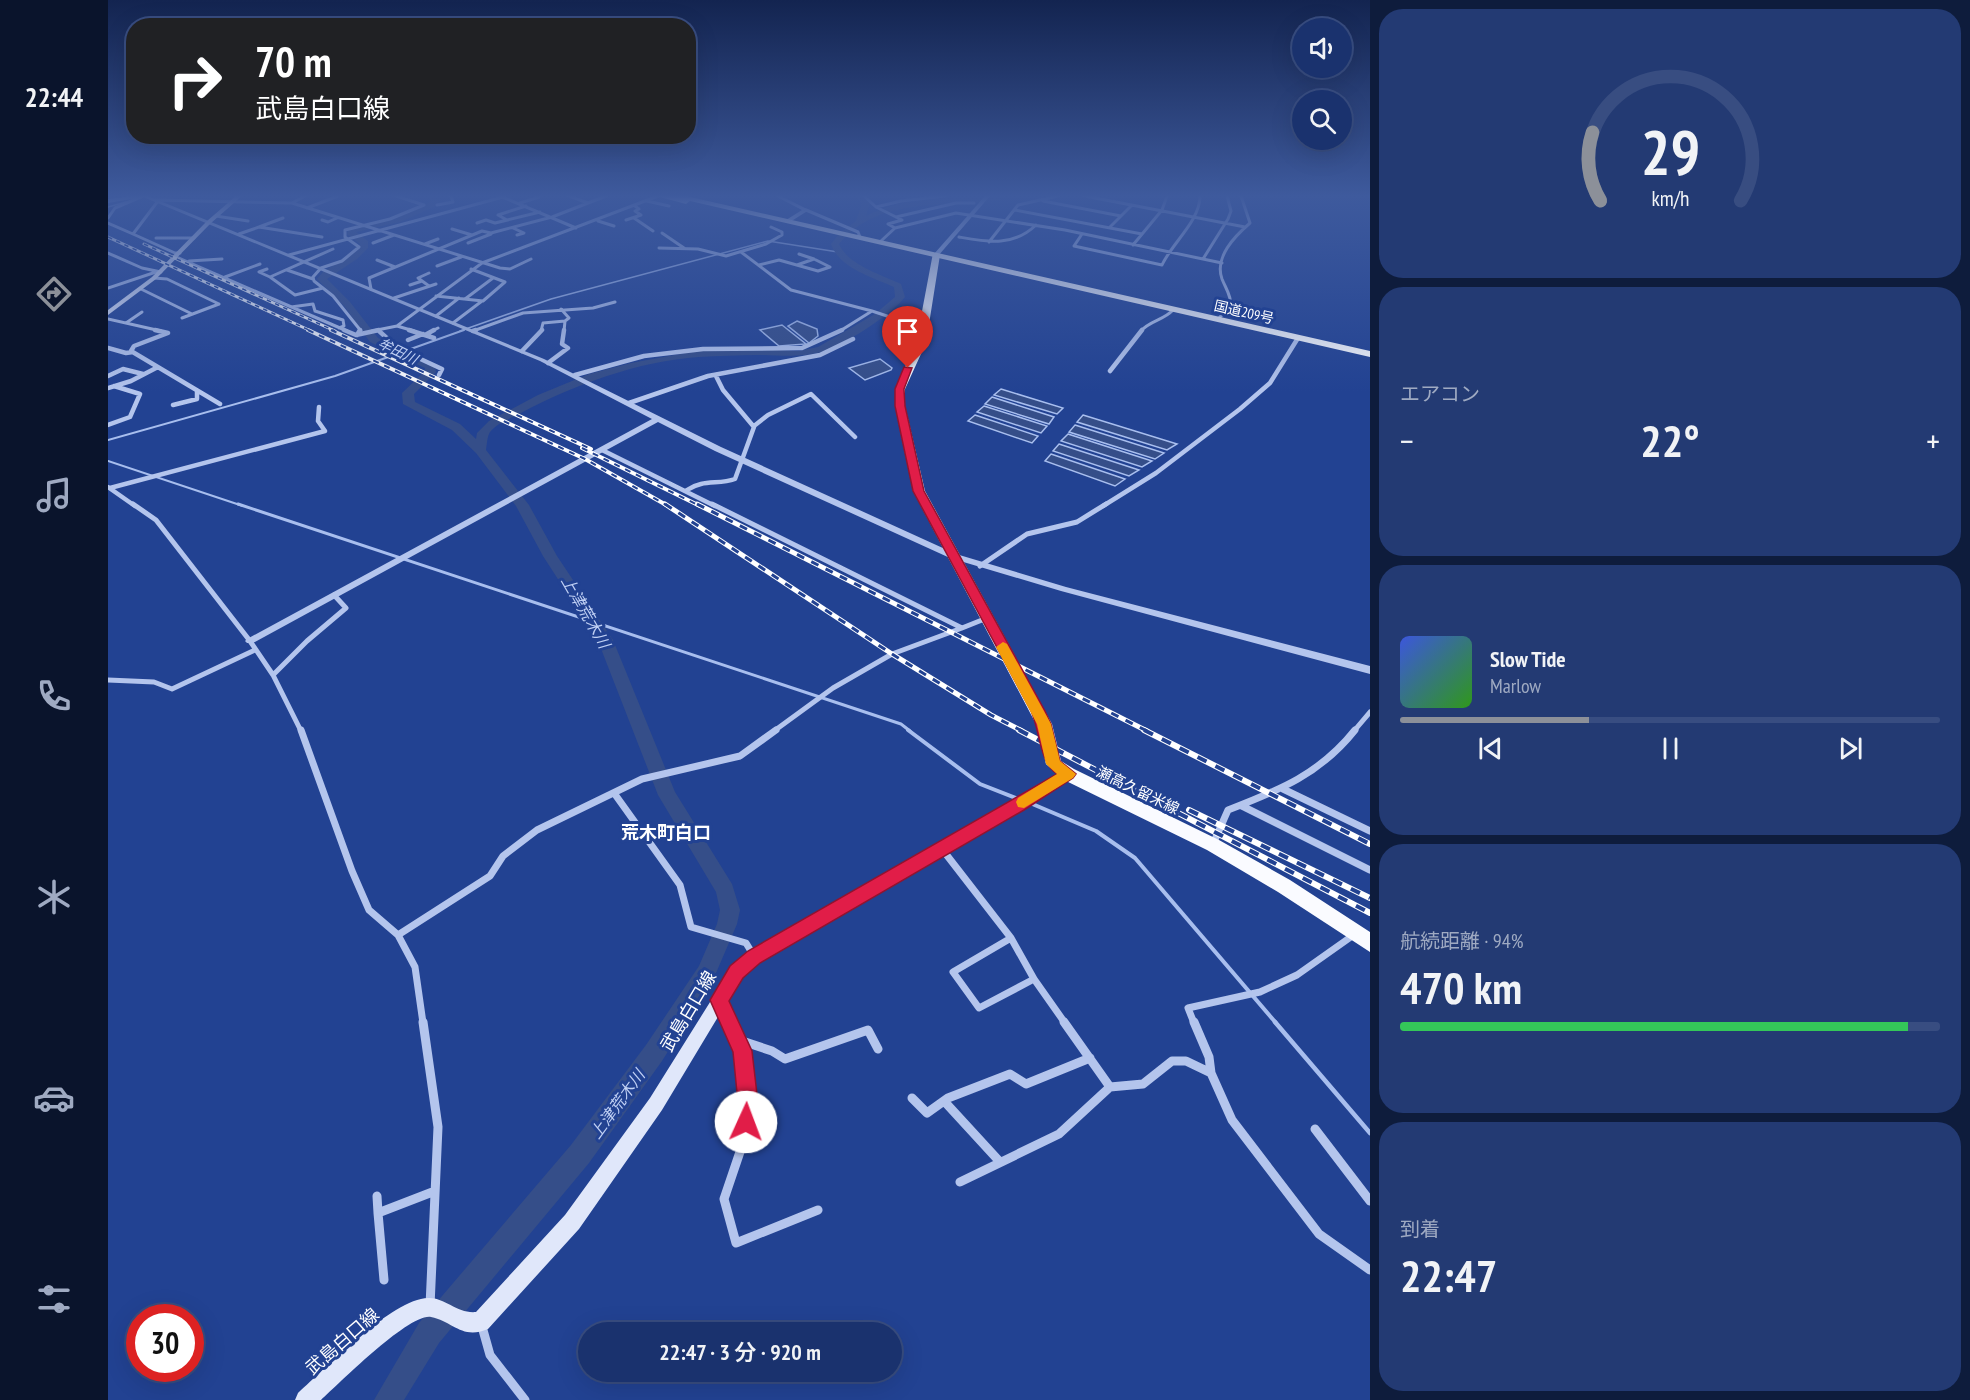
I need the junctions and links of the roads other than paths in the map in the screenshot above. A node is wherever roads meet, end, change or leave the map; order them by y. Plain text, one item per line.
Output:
1 (128, 261) edge
2 (171, 261) edge
3 (188, 261) edge
4 (341, 261) edge
5 (380, 261) edge
6 (409, 261) edge
7 (449, 261) edge
8 (477, 261) edge
9 (487, 261) edge
10 (526, 261) edge
11 (754, 261) edge
12 (773, 261) edge
13 (783, 261) edge
14 (807, 261) edge
15 (818, 261) edge
16 (935, 261) edge
17 (963, 261) edge
18 (1145, 261) edge
19 (1164, 261) edge
20 (1214, 261) edge
21 (245, 262) dead end
22 (306, 262) joint
23 (482, 263) junction
24 (1221, 263) joint
25 (260, 264) dead end
26 (759, 265) junction
27 (797, 265) junction
28 (437, 266) dead end
29 (395, 267) junction
30 (246, 268) junction
31 (321, 268) junction
32 (267, 269) dead end
33 (471, 269) junction
34 (286, 270) junction
35 (259, 272) junction
36 (429, 273) dead end
37 (157, 274) junction
38 (254, 274) dead end
39 (225, 277) junction
40 (270, 277) junction
41 (493, 278) junction
42 (313, 279) junction
43 (422, 281) junction
44 (436, 284) dead end
45 (410, 285) dead end
46 (429, 286) junction
47 (108, 288) edge
48 (323, 288) junction
49 (141, 289) junction
50 (371, 289) junction
51 (436, 296) junction
52 (393, 298) junction
53 (459, 298) junction
54 (465, 299) junction
55 (482, 301) junction
56 (615, 302) dead end
57 (291, 307) junction
58 (420, 309) junction
59 (561, 309) junction
60 (1173, 310) junction
61 (872, 311) junction
62 (142, 312) dead end
63 (108, 313) edge
64 (192, 314) junction
65 (436, 316) junction
66 (890, 317) dead end
67 (182, 318) dead end
68 (108, 319) edge
69 (1218, 319) junction
70 (565, 321) junction
71 (126, 323) junction
72 (453, 323) junction
73 (397, 326) junction
74 (339, 328) junction
75 (438, 328) dead end
76 (379, 331) junction
77 (473, 331) junction
78 (356, 335) junction
79 (424, 335) junction
80 (434, 338) dead end
81 (1298, 338) junction
82 (853, 339) dead end
83 (408, 340) dead end
84 (108, 348) edge
85 (522, 351) junction
86 (133, 352) junction
87 (1370, 354) edge
88 (548, 363) junction
89 (156, 368) junction
90 (1110, 371) dead end
91 (144, 374) junction
92 (440, 375) dead end
93 (575, 375) junction
94 (108, 376) edge
95 (716, 376) junction
96 (114, 386) junction
97 (108, 388) edge
98 (197, 391) junction
99 (628, 403) junction
100 (220, 404) dead end
101 (173, 405) dead end
102 (319, 407) dead end
103 (659, 418) junction
104 (108, 425) edge
105 (754, 426) junction
106 (855, 437) dead end
107 (602, 450) junction
108 (740, 459) junction
109 (109, 488) edge
110 (687, 490) junction
111 (953, 556) junction
112 (980, 566) junction
113 (334, 595) junction
114 (987, 618) junction
115 (962, 628) junction
116 (252, 646) junction
117 (1370, 670) edge
118 (273, 675) junction
119 (108, 680) edge
120 (1370, 712) edge
121 (1068, 774) junction
122 (1283, 789) junction
123 (614, 793) junction
124 (1242, 806) junction
125 (1370, 831) edge
126 (1213, 845) junction
127 (942, 848) junction
128 (1370, 870) edge
129 (1355, 934) junction
130 (398, 935) junction
131 (1011, 938) junction
132 (1370, 943) edge
133 (750, 950) junction
134 (1034, 979) junction
135 (719, 1000) junction
136 (739, 1040) junction
137 (878, 1049) dead end
138 (1090, 1058) junction
139 (1211, 1073) junction
140 (1110, 1087) junction
141 (912, 1098) dead end
142 (944, 1101) junction
143 (1314, 1129) dead end
144 (1000, 1162) junction
145 (960, 1182) dead end
146 (435, 1191) junction
147 (377, 1196) dead end
148 (1370, 1201) edge
149 (818, 1210) dead end
150 (378, 1213) junction
151 (1370, 1270) edge
152 (384, 1280) dead end
153 (430, 1307) junction
154 (474, 1322) junction
155 (304, 1400) edge
156 (525, 1400) edge

1 - 37 street
2 - 37 main road
3 - 39 street
4 - 31 street
5 - 29 street
6 - 29 street
7 - 28 street
8 - 23 street
9 - 23 street
10 - 23 street
11 - 26 street
12 - 26 street
13 - 27 street
14 - 27 street
15 - 27 street
16 - 111 main road, 瀬高久留米線
17 - 60 highway, 国道209号
18 - 19 street
20 - 24 street
21 - 30 street
22 - 31 street
22 - 34 street
23 - 33 street
24 - 69 street
25 - 30 street
26 - 61 street
29 - 50 street
30 - 39 street
31 - 42 street
31 - 50 street
32 - 35 street
33 - 41 street
33 - 51 street
34 - 40 street
34 - 42 street
35 - 38 street
35 - 40 street
36 - 43 street
37 - 47 street
37 - 49 main road
37 - 64 street
39 - 57 street
40 - 48 street
41 - 54 street
41 - 55 street
42 - 48 street
43 - 45 street
43 - 46 street
44 - 46 street
46 - 52 street
48 - 78 street
49 - 63 main road
49 - 64 street
50 - 52 street
51 - 53 street
51 - 58 street
52 - 58 street
53 - 54 street
53 - 65 street
54 - 55 street
55 - 72 street
56 - 59 street
57 - 74 street
57 - 74 street
58 - 65 street
58 - 73 street
59 - 70 street
59 - 77 street
60 - 69 highway, 国道209号
60 - 90 street
61 - 66 street
61 - 93 street
62 - 71 street
64 - 67 street
65 - 72 street
68 - 71 street
69 - 81 highway, 国道209号
70 - 85 street
70 - 88 street
71 - 86 street
72 - 77 street
73 - 76 street
73 - 79 street
74 - 78 street
75 - 79 street
76 - 78 street
76 - 92 street
77 - 85 street
79 - 80 street
79 - 83 street
81 - 87 highway, 国道209号
81 - 112 street
82 - 95 street
84 - 86 street
85 - 88 street
86 - 89 street
88 - 93 street
89 - 91 street
89 - 98 street
91 - 94 street
91 - 96 street
93 - 99 street
95 - 99 street
95 - 105 street
96 - 97 street
96 - 104 street
98 - 100 street
98 - 101 street
99 - 103 street
102 - 109 street
103 - 107 street
103 - 108 street
105 - 106 street
105 - 108 street
107 - 110 street
107 - 113 street
108 - 110 street
108 - 111 street
109 - 116 street
110 - 115 street
111 - 112 street
111 - 114 main road, 瀬高久留米線
112 - 117 street
113 - 116 street
113 - 118 street
114 - 115 street
114 - 121 main road, 瀬高久留米線
115 - 123 street
116 - 118 street
116 - 119 street
118 - 130 street
120 - 122 street
121 - 126 main road, 瀬高久留米線
121 - 127 main road, 武島白口線
122 - 124 street
122 - 125 street
123 - 130 street
123 - 133 street
124 - 126 street
124 - 128 street
126 - 129 main road, 瀬高久留米線
127 - 131 street
127 - 133 main road, 武島白口線
129 - 132 main road, 瀬高久留米線
129 - 139 street
130 - 146 street
131 - 134 street
131 - 134 street
133 - 135 main road, 武島白口線
134 - 138 street
135 - 136 street
135 - 154 main road, 武島白口線
136 - 137 street
136 - 149 street
138 - 140 street
138 - 142 street
139 - 140 street
139 - 151 street
140 - 144 street
141 - 142 street
142 - 144 street
143 - 148 street
144 - 145 street
146 - 150 street
146 - 153 street
147 - 150 street
150 - 152 street
153 - 154 main road
153 - 155 main road, 武島白口線
154 - 156 street

